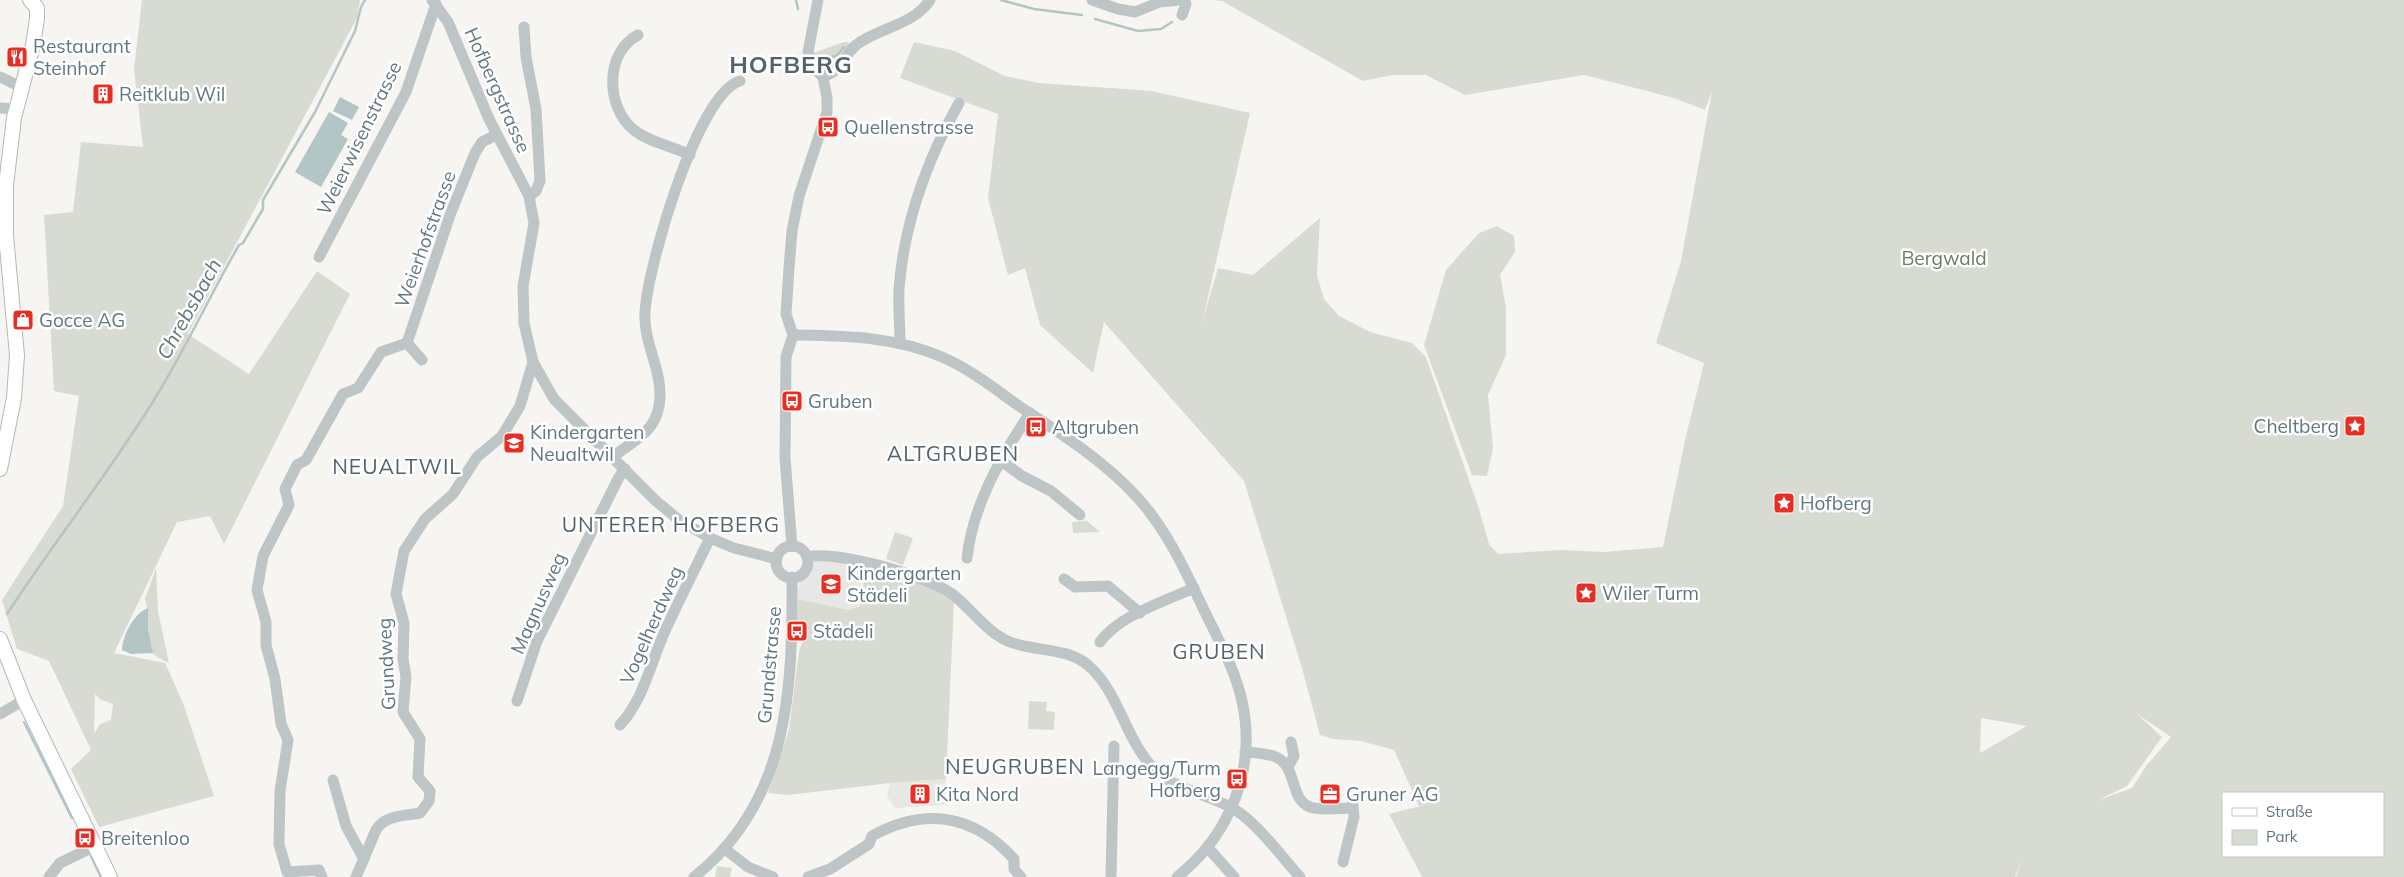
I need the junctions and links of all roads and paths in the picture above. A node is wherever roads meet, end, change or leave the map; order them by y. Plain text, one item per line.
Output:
1 (818, 0) edge
2 (930, 0) edge
3 (1092, 0) edge
4 (1179, 0) edge
5 (1184, 0) edge
6 (434, 2) edge
7 (33, 3) edge
8 (1182, 15) dead end
9 (524, 27) dead end
10 (638, 35) dead end
11 (0, 77) edge
12 (822, 77) junction
13 (740, 81) dead end
14 (21, 87) junction
15 (959, 103) dead end
16 (0, 108) edge
17 (16, 109) junction
18 (496, 135) junction
19 (690, 155) junction
20 (529, 196) junction
21 (319, 257) dead end
22 (793, 335) junction
23 (407, 343) junction
24 (900, 343) junction
25 (422, 360) dead end
26 (532, 362) junction
27 (1030, 413) junction
28 (613, 457) junction
29 (1000, 460) junction
30 (0, 469) edge
31 (625, 469) junction
32 (1080, 515) dead end
33 (710, 538) junction
34 (792, 546) junction
35 (807, 557) junction
36 (777, 558) junction
37 (967, 558) dead end
38 (792, 577) junction
39 (1064, 579) dead end
40 (1194, 588) junction
41 (1140, 613) junction
42 (0, 639) edge
43 (1100, 642) dead end
44 (24, 700) junction
45 (517, 701) dead end
46 (0, 714) edge
47 (620, 725) dead end
48 (1291, 742) dead end
49 (1114, 746) dead end
50 (1245, 752) junction
51 (1288, 767) junction
52 (333, 780) dead end
53 (1233, 809) junction
54 (95, 846) junction
55 (1208, 848) junction
56 (725, 849) junction
57 (364, 859) junction
58 (1343, 862) dead end
59 (49, 877) edge
60 (110, 877) edge
61 (322, 877) edge
62 (356, 877) edge
63 (694, 877) edge
64 (773, 877) edge
65 (808, 877) edge
66 (1021, 877) edge
67 (1111, 877) edge
68 (1177, 877) edge
69 (1234, 877) edge
70 (1300, 877) edge

1 - 12 street
2 - 12 street
3 - 4 street
5 - 8 street
6 - 18 street, Hofbergstrasse
6 - 21 street, Weierwisenstrasse
7 - 14 main road
9 - 20 street, Hofbergstrasse
10 - 19 street
11 - 14 street
12 - 22 street
13 - 19 street
14 - 17 main road
15 - 24 street
16 - 17 street
17 - 30 main road
18 - 20 street, Hofbergstrasse
18 - 23 street, Weierhofstrasse
19 - 28 street
20 - 26 street, Hofbergstrasse
22 - 24 street
22 - 34 street
23 - 25 street
23 - 61 street
24 - 27 street
26 - 28 street, Hofbergstrasse
26 - 57 street, Grundweg
27 - 29 street
27 - 40 street
28 - 31 street, Hofbergstrasse
29 - 32 street
29 - 37 street
31 - 33 street, Hofbergstrasse
31 - 45 street, Magnusweg
33 - 36 street, Hofbergstrasse
33 - 47 street, Vogelherdweg
34 - 35 street
34 - 36 street
35 - 38 street
35 - 53 street
36 - 38 street
38 - 56 street, Grundstrasse
39 - 41 street
40 - 41 street
40 - 50 street
41 - 43 street
42 - 44 main road
44 - 46 street
44 - 54 main road
48 - 51 street
49 - 67 street
50 - 51 street
50 - 53 street
51 - 58 street
52 - 57 street
53 - 55 street
53 - 70 street
54 - 59 street
54 - 60 main road
55 - 68 street
55 - 69 street
56 - 63 street, Grundstrasse
56 - 64 street
57 - 62 street, Grundweg
65 - 66 street

